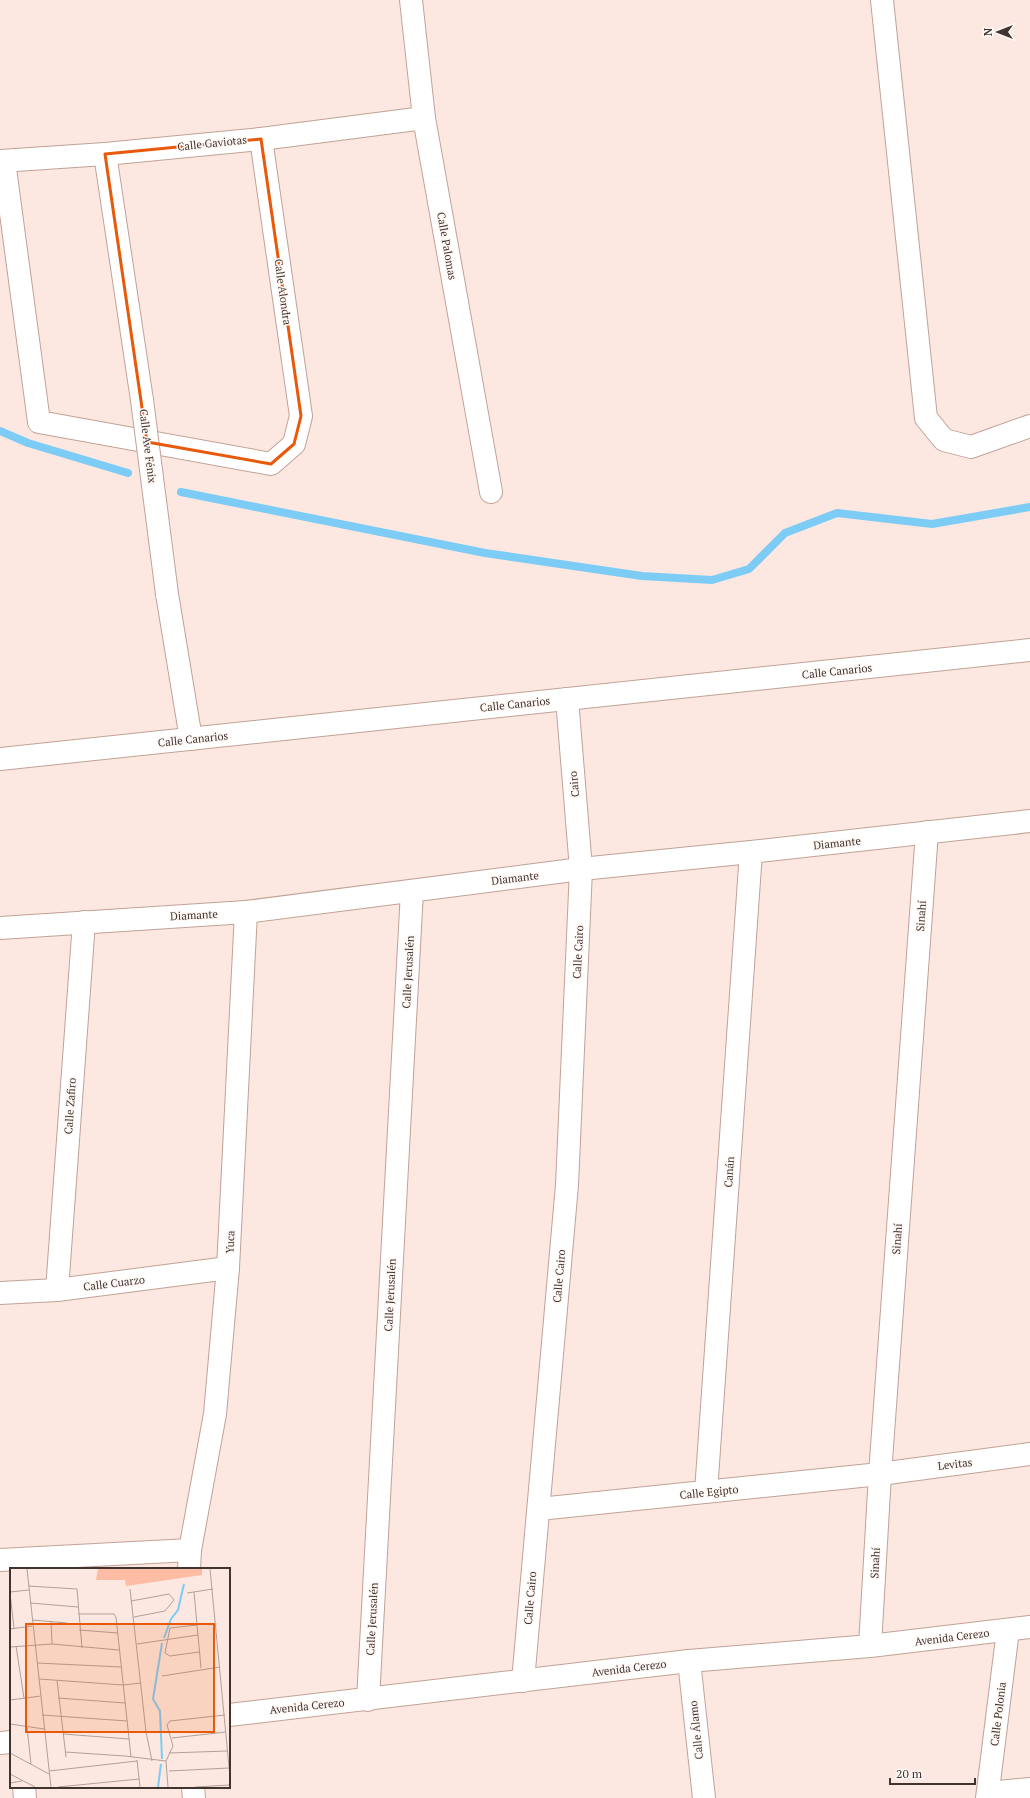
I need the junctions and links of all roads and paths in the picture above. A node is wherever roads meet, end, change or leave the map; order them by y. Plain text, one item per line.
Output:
1 (411, 0) edge
2 (882, 0) edge
3 (424, 118) junction
4 (261, 139) junction
5 (105, 154) junction
6 (2, 161) edge
7 (1030, 426) edge
8 (491, 492) dead end
9 (1030, 650) edge
10 (567, 699) junction
11 (191, 739) junction
12 (0, 759) edge
13 (1030, 821) edge
14 (927, 832) junction
15 (751, 852) junction
16 (581, 869) junction
17 (412, 891) junction
18 (246, 912) junction
19 (84, 922) junction
20 (0, 928) edge
21 (228, 1268) junction
22 (57, 1290) junction
23 (0, 1293) edge
24 (1030, 1454) edge
25 (880, 1474) junction
26 (706, 1492) junction
27 (539, 1508) junction
28 (0, 1560) edge
29 (189, 1560) edge
30 (1030, 1627) edge
31 (1008, 1630) junction
32 (870, 1646) junction
33 (689, 1662) junction
34 (523, 1681) junction
35 (368, 1700) junction
36 (230, 1715) edge
37 (10, 1742) edge
38 (0, 1743) edge
39 (24, 1788) edge
40 (193, 1788) edge
41 (1030, 1789) edge
42 (988, 1795) edge
43 (25, 1798) edge
44 (194, 1798) edge
45 (704, 1798) edge

1 - 3 street, Calle Palomas
2 - 7 street
3 - 4 street, Calle Gaviotas
3 - 8 street, Calle Palomas
4 - 5 street, Calle Gaviotas
4 - 6 street, Calle Alondra
5 - 6 street, Calle Gaviotas
5 - 11 street, Calle Ave Fénix, bridge
9 - 10 street, Calle Canarios
10 - 11 street, Calle Canarios
10 - 16 street, Cairo
11 - 12 street, Calle Canarios
13 - 14 street, Diamante
14 - 15 street, Diamante
14 - 25 street, Sinahí
15 - 16 street, Diamante
15 - 26 street, Canán
16 - 17 street, Diamante
16 - 27 street, Calle Cairo
17 - 18 street, Diamante
17 - 35 street, Calle Jerusalén
18 - 19 street, Diamante
18 - 21 street, Yuca
19 - 20 street, Diamante
19 - 22 street, Calle Zafiro
21 - 22 street, Calle Cuarzo
21 - 29 street, Yuca
22 - 23 street, Calle Cuarzo
24 - 25 street, Levitas
25 - 26 street, Calle Egipto
25 - 32 street, Sinahí
26 - 27 street, Calle Egipto
27 - 34 street, Calle Cairo
28 - 29 street
30 - 31 street, Avenida Cerezo
31 - 32 street, Avenida Cerezo
31 - 42 street, Calle Polonia
32 - 33 street, Avenida Cerezo
33 - 34 street, Avenida Cerezo
33 - 45 street, Calle Álamo
34 - 35 street, Avenida Cerezo
35 - 36 street, Avenida Cerezo
37 - 38 street
39 - 43 street
40 - 44 street
41 - 42 street

